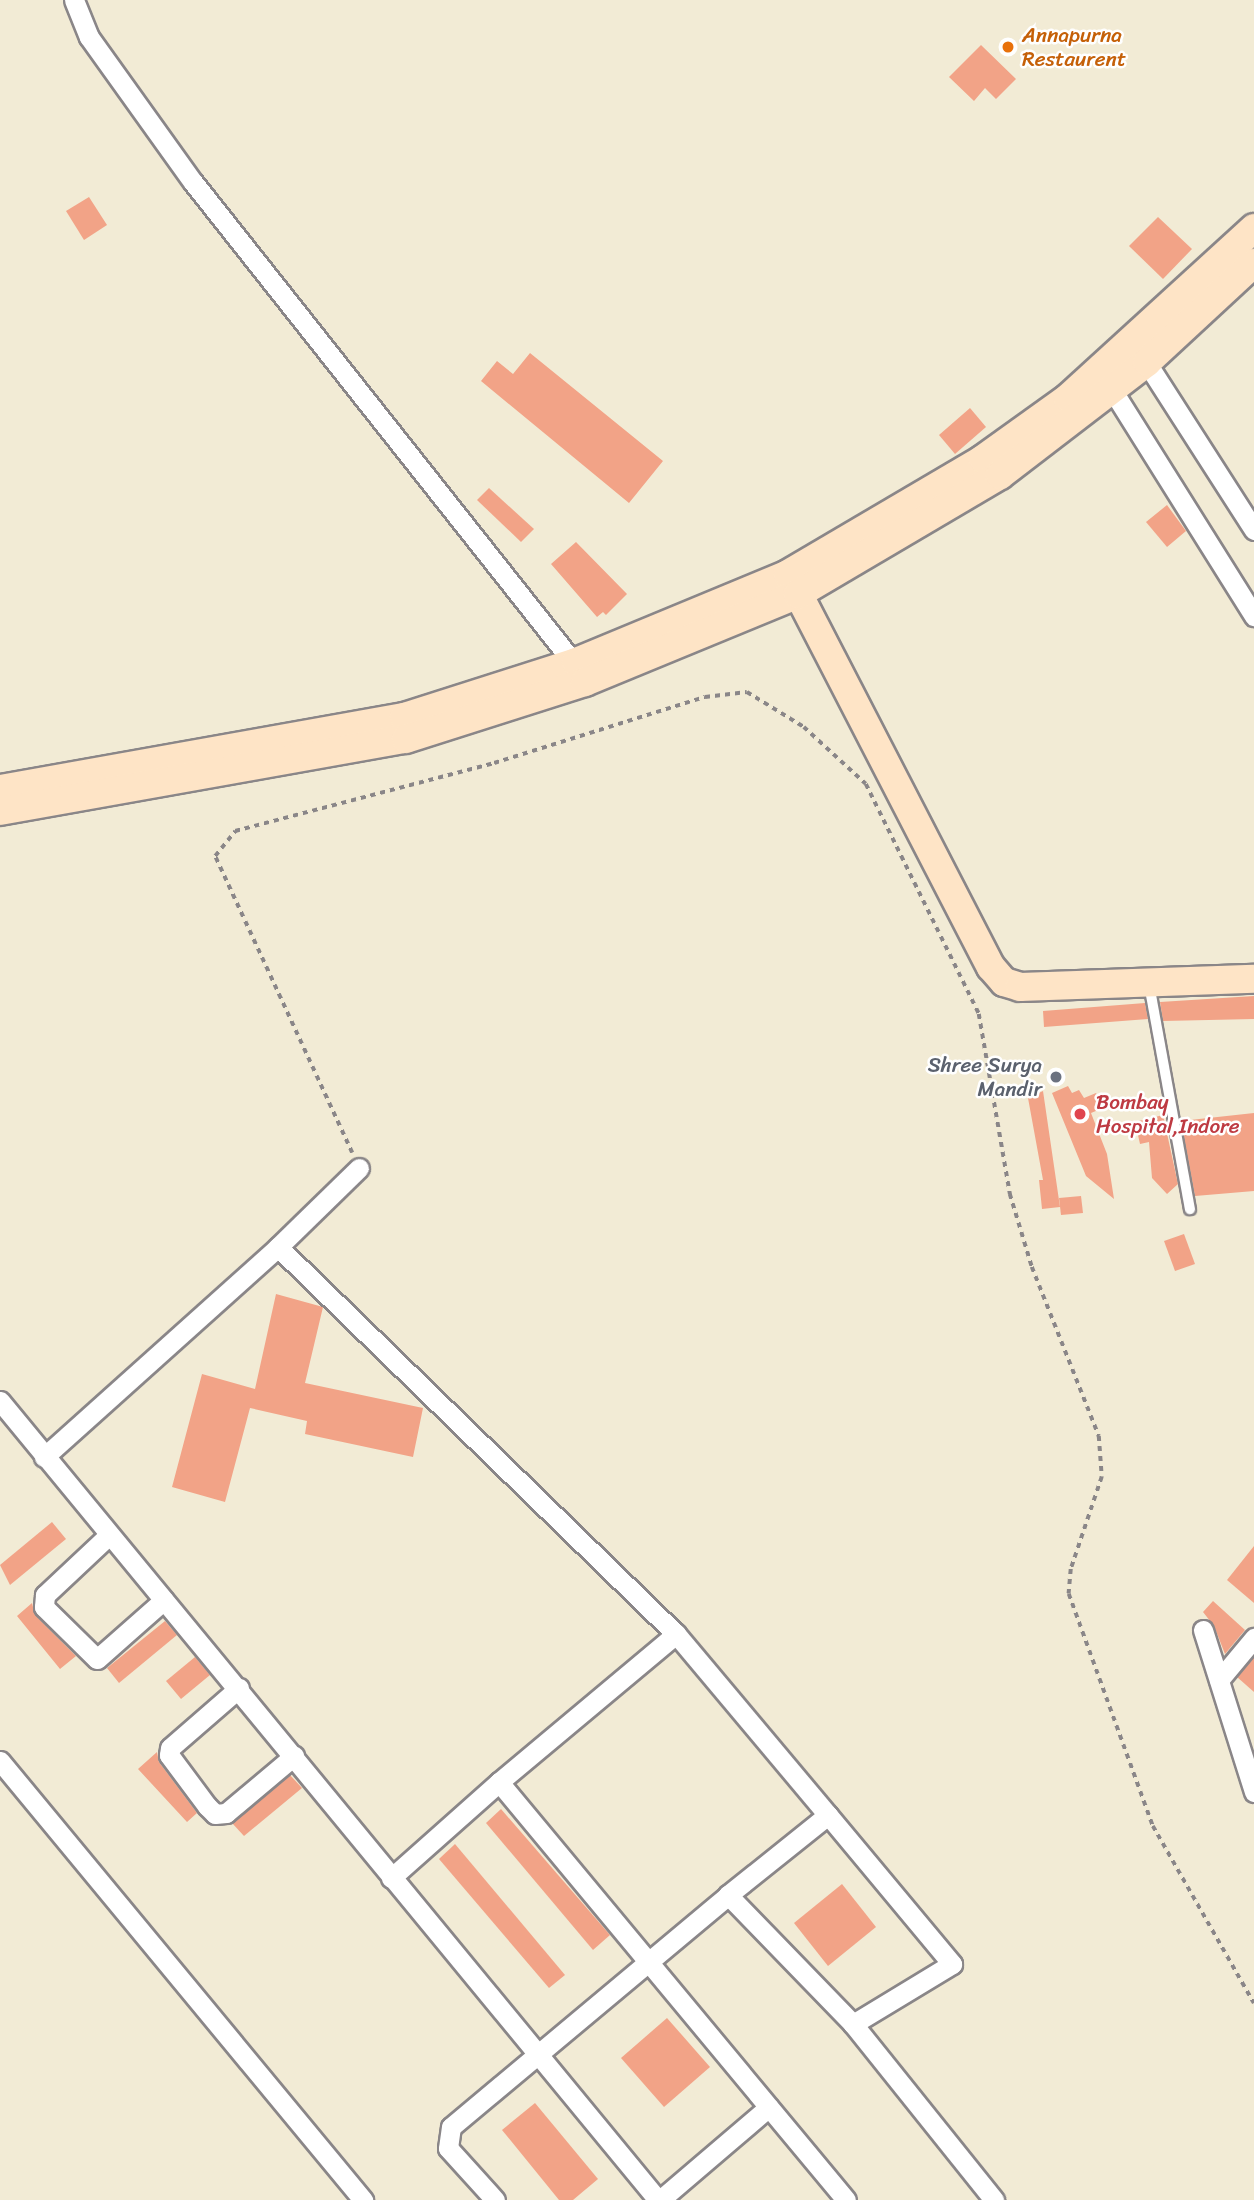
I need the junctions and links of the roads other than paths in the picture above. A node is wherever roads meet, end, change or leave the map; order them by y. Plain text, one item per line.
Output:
1 (74, 0) edge
2 (1254, 228) edge
3 (1254, 263) edge
4 (1139, 351) junction
5 (1106, 379) junction
6 (1254, 530) edge
7 (793, 583) junction
8 (1254, 616) edge
9 (580, 672) junction
10 (0, 789) edge
11 (0, 811) edge
12 (1254, 979) edge
13 (1149, 984) junction
14 (359, 1168) road end
15 (1190, 1209) dead end
16 (278, 1247) junction
17 (0, 1401) edge
18 (44, 1457) junction
19 (110, 1535) junction
20 (164, 1601) junction
21 (1203, 1630) dead end
22 (676, 1634) junction
23 (1254, 1639) edge
24 (1219, 1680) junction
25 (239, 1688) junction
26 (294, 1756) junction
27 (0, 1761) edge
28 (499, 1782) junction
29 (1253, 1786) edge
30 (828, 1815) junction
31 (391, 1878) junction
32 (728, 1895) junction
33 (648, 1962) junction
34 (852, 2024) junction
35 (539, 2056) junction
36 (769, 2107) junction
37 (363, 2200) edge
38 (495, 2200) edge
39 (659, 2200) edge
40 (846, 2200) edge
41 (994, 2200) edge

1 - 9 street
2 - 4 street
3 - 4 street
4 - 5 street
4 - 6 street
5 - 7 street
5 - 8 street
7 - 9 street
7 - 13 street
9 - 10 street
9 - 11 street
12 - 13 street
13 - 15 lane
14 - 16 street
16 - 18 street
16 - 22 street
17 - 18 street
18 - 19 street
19 - 20 street
19 - 20 street
20 - 25 street
21 - 24 street
22 - 28 street
22 - 30 street
23 - 24 street
24 - 29 street
25 - 26 street
25 - 26 street
26 - 31 street
27 - 37 street
28 - 31 street
28 - 33 street
30 - 32 street
30 - 34 street
31 - 35 street
32 - 33 street
32 - 34 street
33 - 35 street
33 - 36 street
34 - 41 street
35 - 38 street
35 - 39 street
36 - 39 street
36 - 40 street

